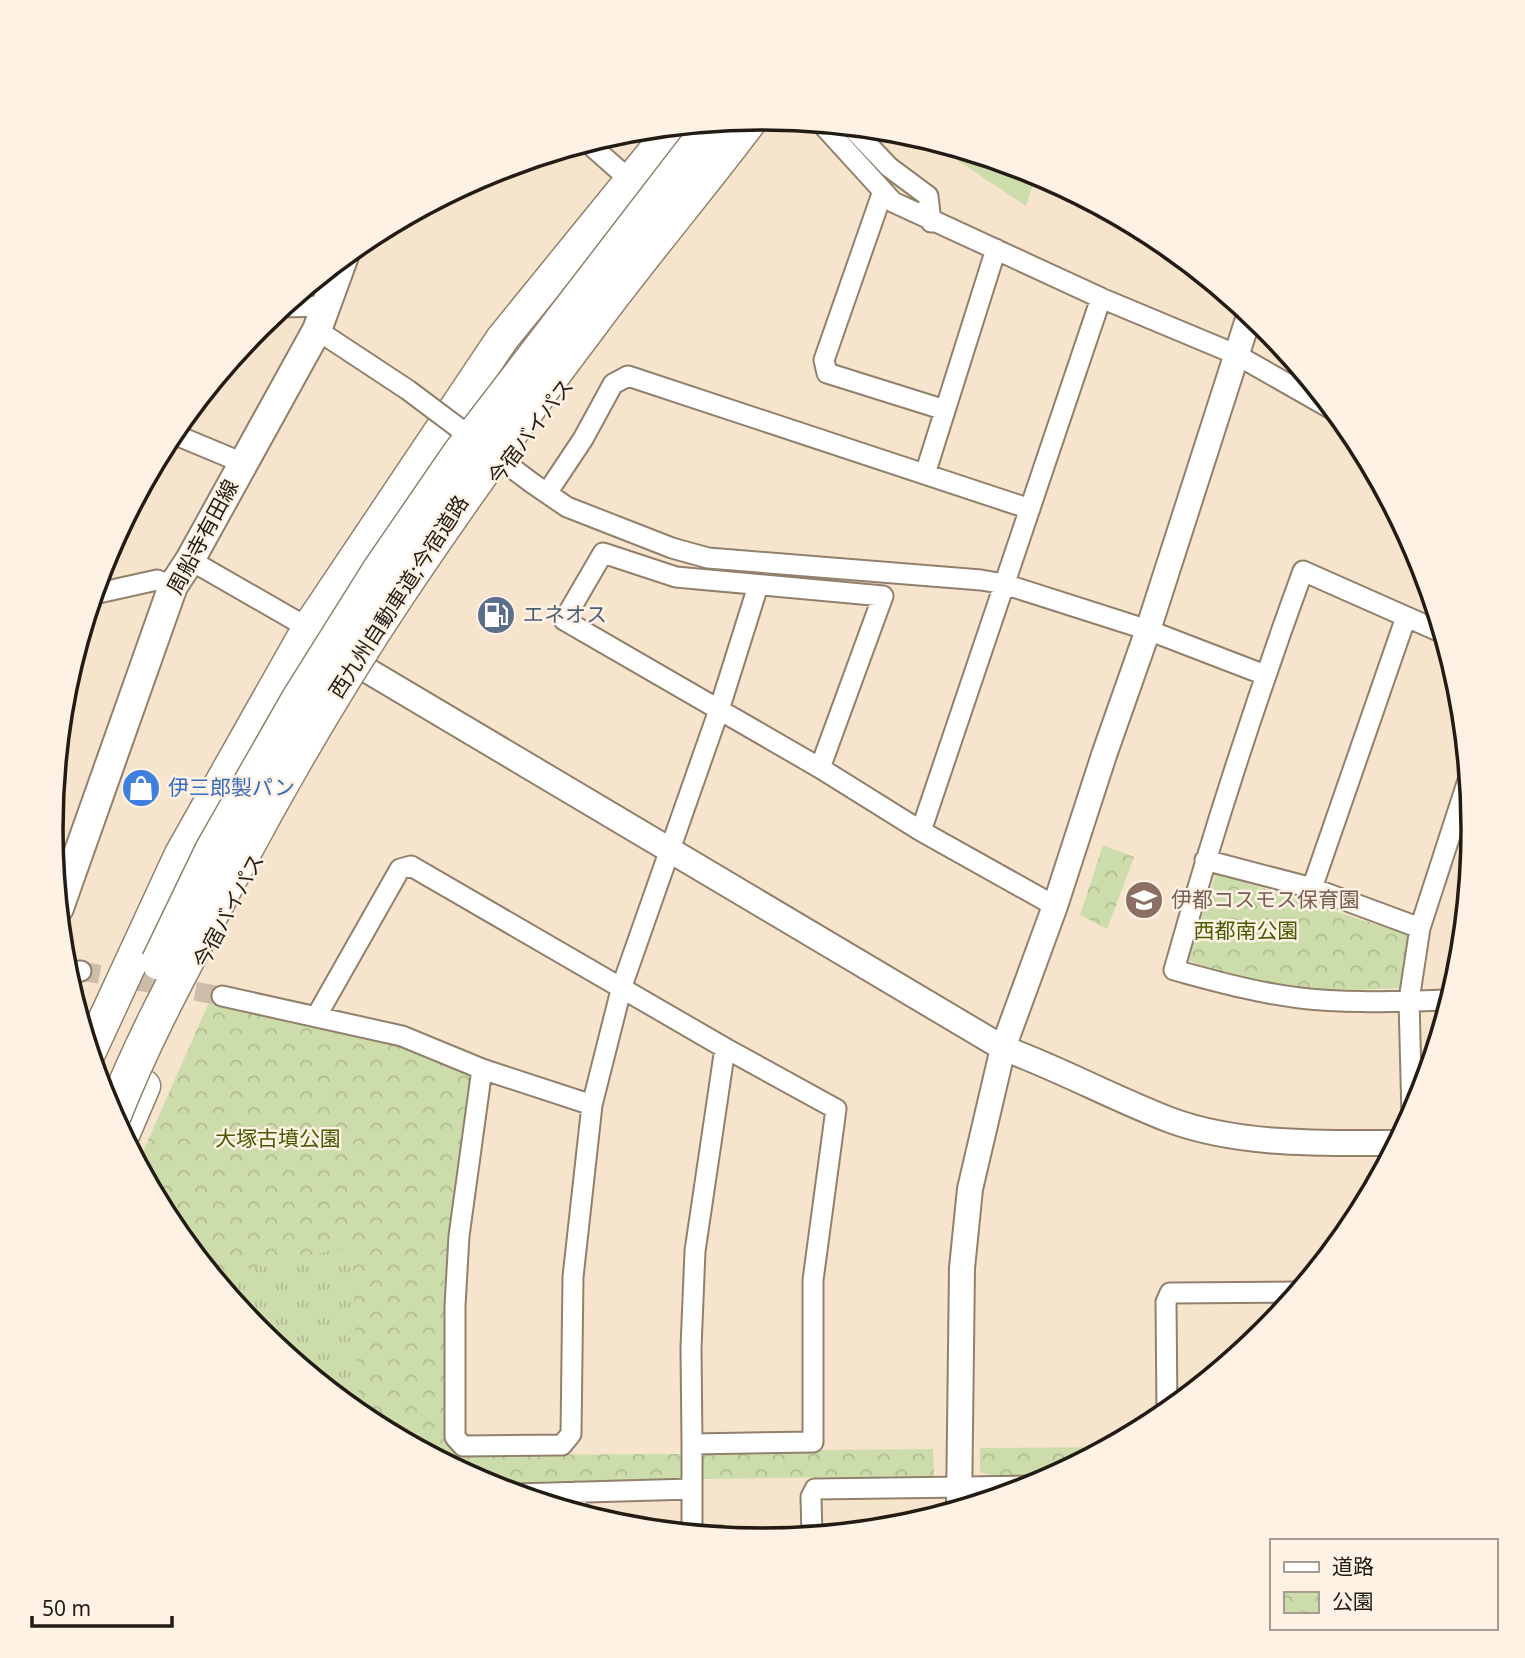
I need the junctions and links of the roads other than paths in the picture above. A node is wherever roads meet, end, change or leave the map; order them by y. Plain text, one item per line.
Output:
1 (742, 130) edge
2 (760, 130) edge
3 (707, 132) edge
4 (830, 133) edge
5 (667, 136) edge
6 (859, 136) edge
7 (596, 150) edge
8 (631, 181) junction
9 (883, 191) junction
10 (931, 222) junction
11 (996, 249) junction
12 (338, 273) edge
13 (1101, 298) junction
14 (293, 310) edge
15 (322, 318) junction
16 (1246, 324) edge
17 (1235, 354) junction
18 (1311, 396) edge
19 (945, 410) junction
20 (183, 438) edge
21 (243, 463) junction
22 (925, 474) junction
23 (540, 488) junction
24 (1030, 509) junction
25 (190, 560) junction
26 (1004, 584) junction
27 (173, 586) junction
28 (758, 586) junction
29 (105, 591) edge
30 (1406, 617) junction
31 (309, 627) junction
32 (1432, 629) edge
33 (1148, 630) junction
34 (365, 669) junction
35 (1265, 675) junction
36 (719, 710) junction
37 (820, 768) junction
38 (1461, 800) edge
39 (921, 831) junction
40 (671, 851) junction
41 (1205, 860) junction
42 (65, 882) edge
43 (1312, 888) junction
44 (1055, 906) junction
45 (1420, 928) junction
46 (622, 986) junction
47 (222, 996) tunnel mouth
48 (1409, 1000) junction
49 (1440, 1000) edge
50 (316, 1017) junction
51 (96, 1039) edge
52 (725, 1048) junction
53 (1003, 1048) junction
54 (482, 1069) junction
55 (108, 1074) edge
56 (1411, 1091) edge
57 (119, 1103) edge
58 (592, 1105) junction
59 (128, 1123) edge
60 (1387, 1143) edge
61 (1286, 1292) edge
62 (1167, 1399) edge
63 (692, 1444) junction
64 (691, 1489) junction
65 (576, 1492) junction
66 (544, 1493) edge
67 (959, 1499) edge
68 (576, 1503) edge
69 (692, 1525) edge
70 (812, 1527) edge

1 - 57 highway, 西九州自動車道;今宿道路, bridge
2 - 34 highway, 今宿バイパス
3 - 55 highway, 西九州自動車道;今宿道路, bridge
4 - 9 street
5 - 8 highway
6 - 10 street
7 - 8 street
8 - 31 highway
9 - 10 street
9 - 19 street
10 - 11 street
11 - 13 street
11 - 19 street
12 - 15 main road, 周船寺有田線
13 - 17 street
13 - 24 street
14 - 15 street
15 - 21 main road, 周船寺有田線
15 - 23 street, bridge
16 - 17 street
17 - 18 street
17 - 33 street
19 - 22 street
20 - 21 street
21 - 25 main road, 周船寺有田線
22 - 23 street
22 - 24 street
23 - 26 street
24 - 26 street
25 - 27 main road, 周船寺有田線
25 - 31 street
26 - 33 street
26 - 39 street
27 - 29 street
27 - 42 main road, 周船寺有田線
28 - 36 street
28 - 36 street
28 - 37 street
30 - 32 street
30 - 35 street
30 - 43 street
31 - 34 street
31 - 51 highway
33 - 35 street
33 - 44 street
34 - 40 street
34 - 59 highway, 今宿バイパス
35 - 41 street
36 - 37 street
36 - 40 street
37 - 39 street
38 - 45 street
39 - 44 street
40 - 46 street
40 - 53 street
41 - 43 street
41 - 48 street
43 - 45 street
44 - 53 street
45 - 48 street
46 - 50 street
46 - 52 street
46 - 58 street
47 - 50 street
48 - 49 street
48 - 56 street
50 - 54 street
52 - 63 street
52 - 63 street
53 - 60 street
53 - 67 street
54 - 58 street
54 - 58 street
61 - 62 street
63 - 64 street
64 - 65 street
64 - 69 street
65 - 66 street
65 - 68 street
67 - 70 street

